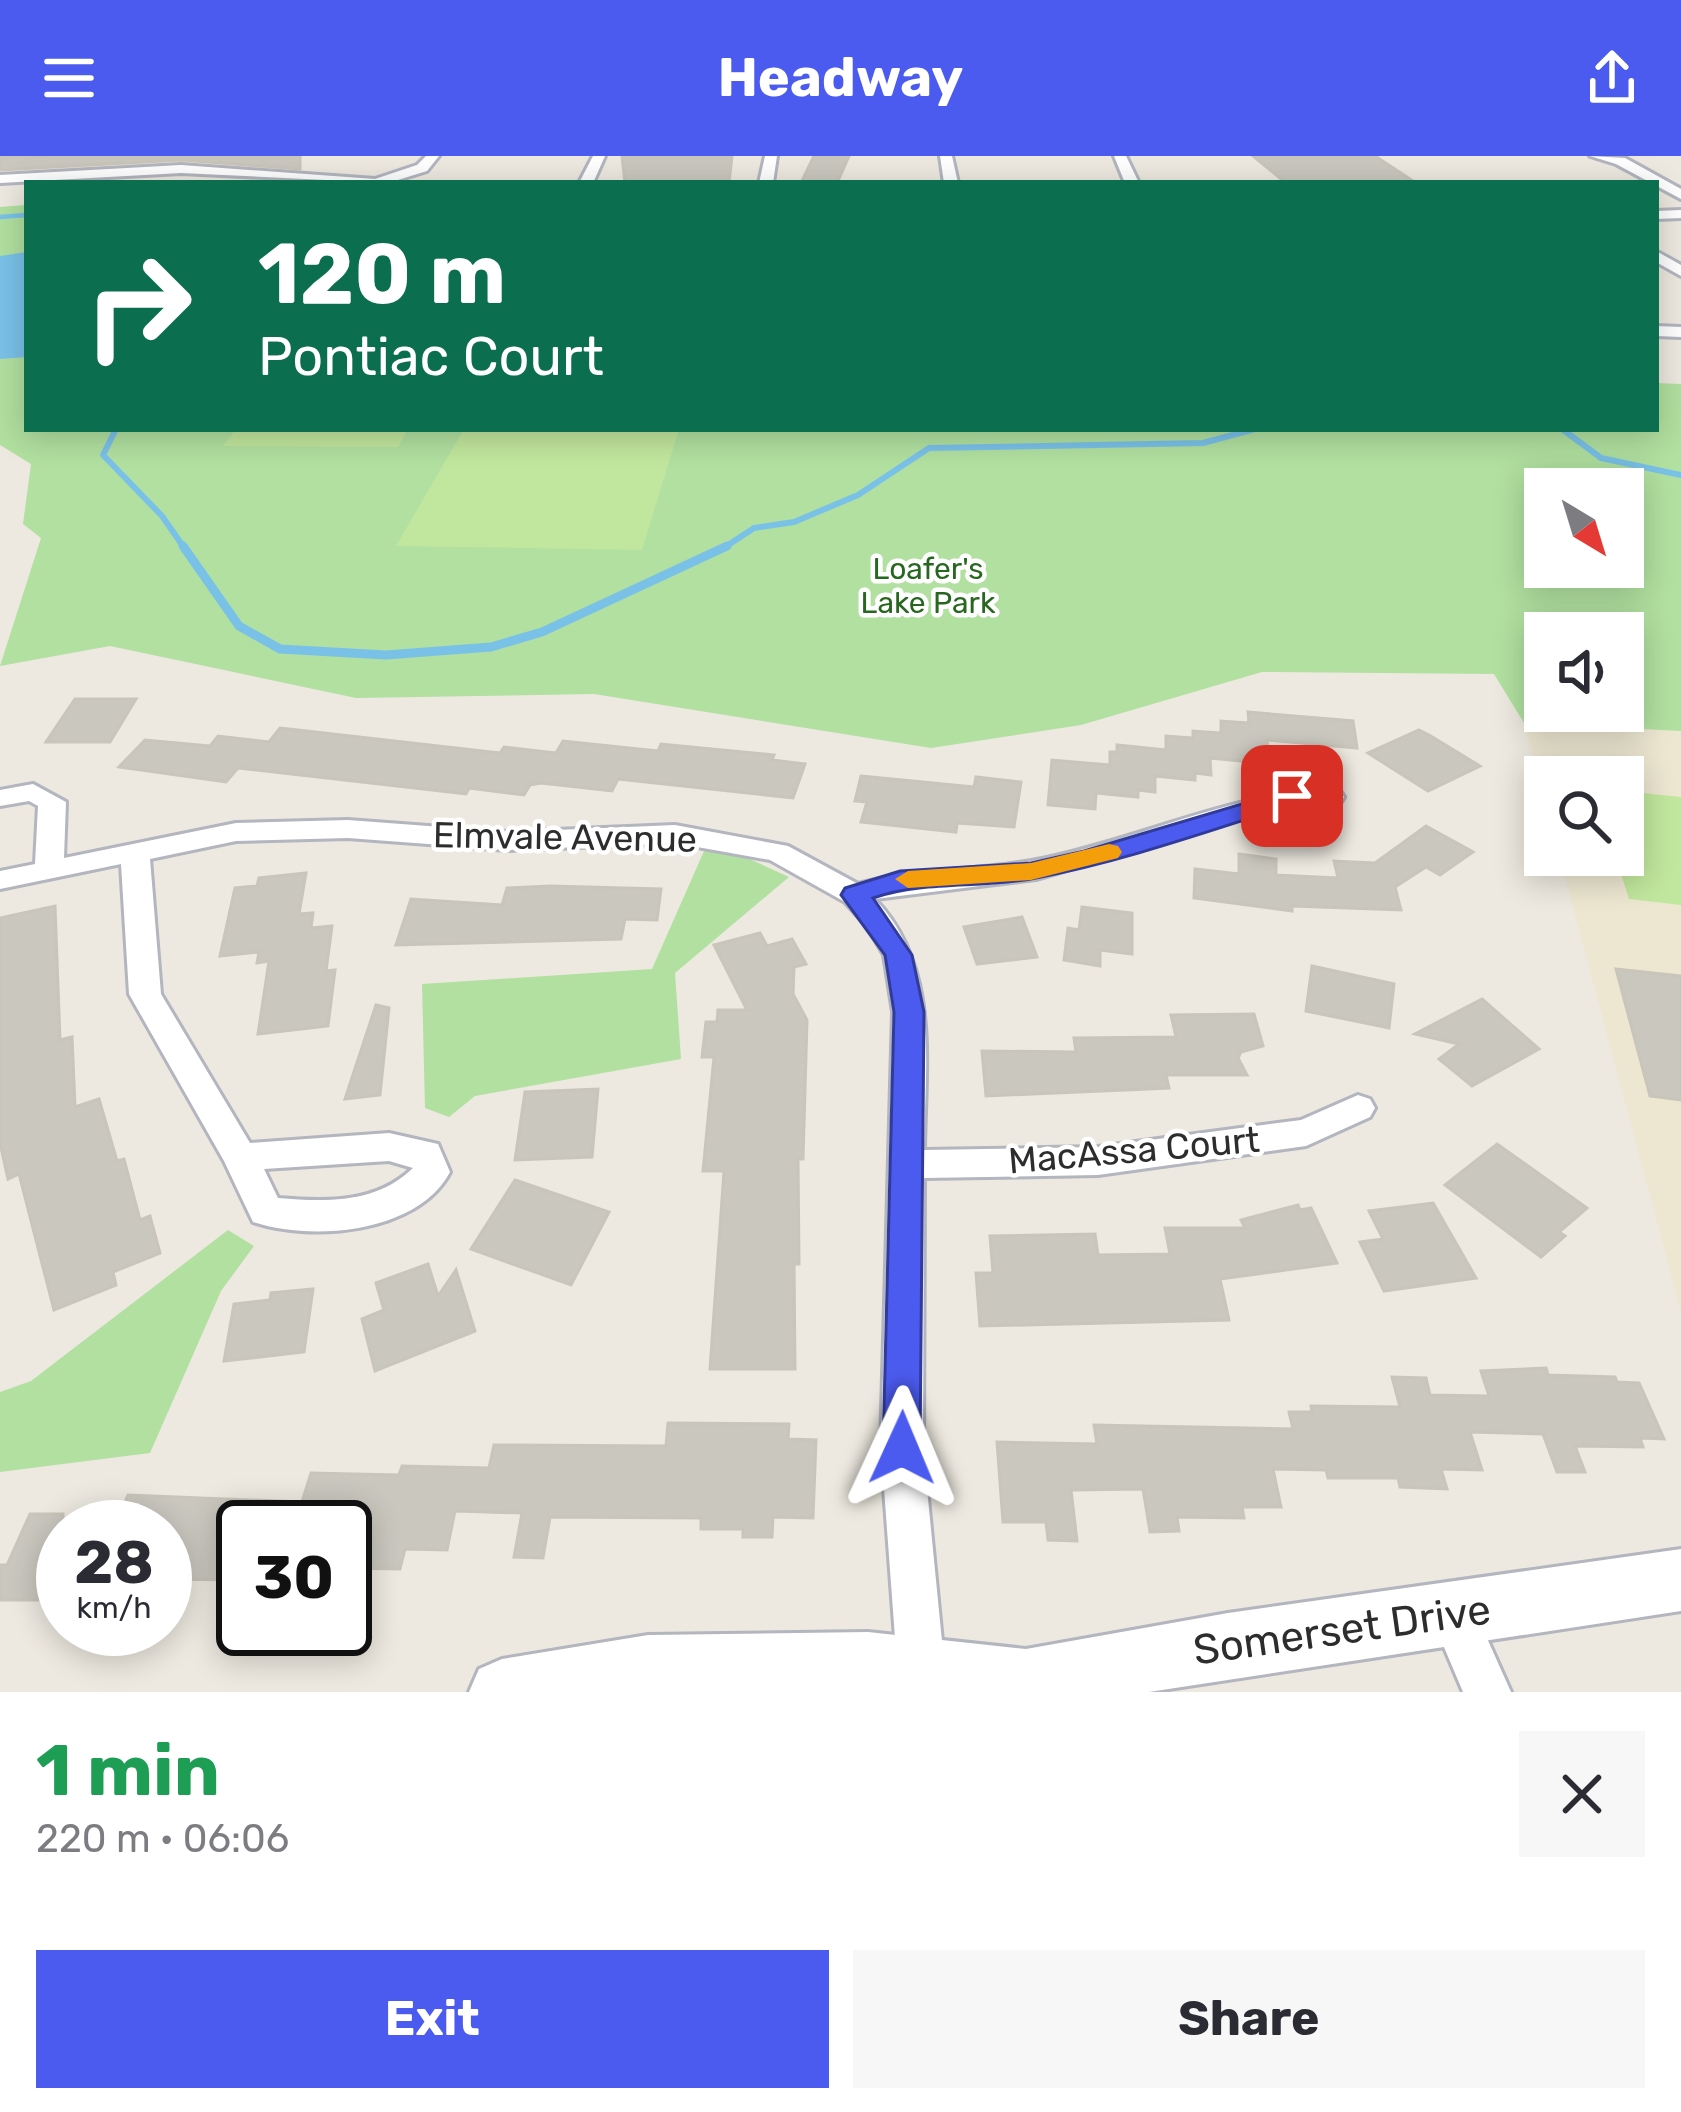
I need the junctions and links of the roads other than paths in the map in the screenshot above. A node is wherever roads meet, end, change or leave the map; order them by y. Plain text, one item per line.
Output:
1 (99, 156) edge
2 (266, 156) edge
3 (433, 156) edge
4 (1596, 156) edge
5 (249, 172) junction
6 (94, 173) junction
7 (0, 179) edge
8 (344, 180) edge
9 (388, 180) edge
10 (1654, 180) edge
11 (1330, 797) dead end
12 (0, 798) edge
13 (135, 853) junction
14 (49, 870) junction
15 (0, 880) edge
16 (855, 895) junction
17 (1358, 1108) dead end
18 (240, 1156) junction
19 (904, 1164) junction
20 (1681, 1580) edge
21 (1453, 1614) junction
22 (923, 1682) edge
23 (502, 1692) edge
24 (1487, 1692) edge

1 - 6 street
2 - 5 street
3 - 9 street
4 - 10 street
5 - 6 street
5 - 8 street
6 - 7 street
11 - 16 street
12 - 14 street
13 - 14 street, Elmvale Avenue
13 - 16 street, Elmvale Avenue
13 - 18 street
14 - 15 street, Elmvale Avenue
16 - 19 street, Elmvale Avenue
17 - 19 street, MacAssa Court
18 - 18 street
19 - 22 street, Elmvale Avenue
20 - 21 street, Somerset Drive
21 - 22 street, Somerset Drive
21 - 24 street
22 - 23 street, Somerset Drive

